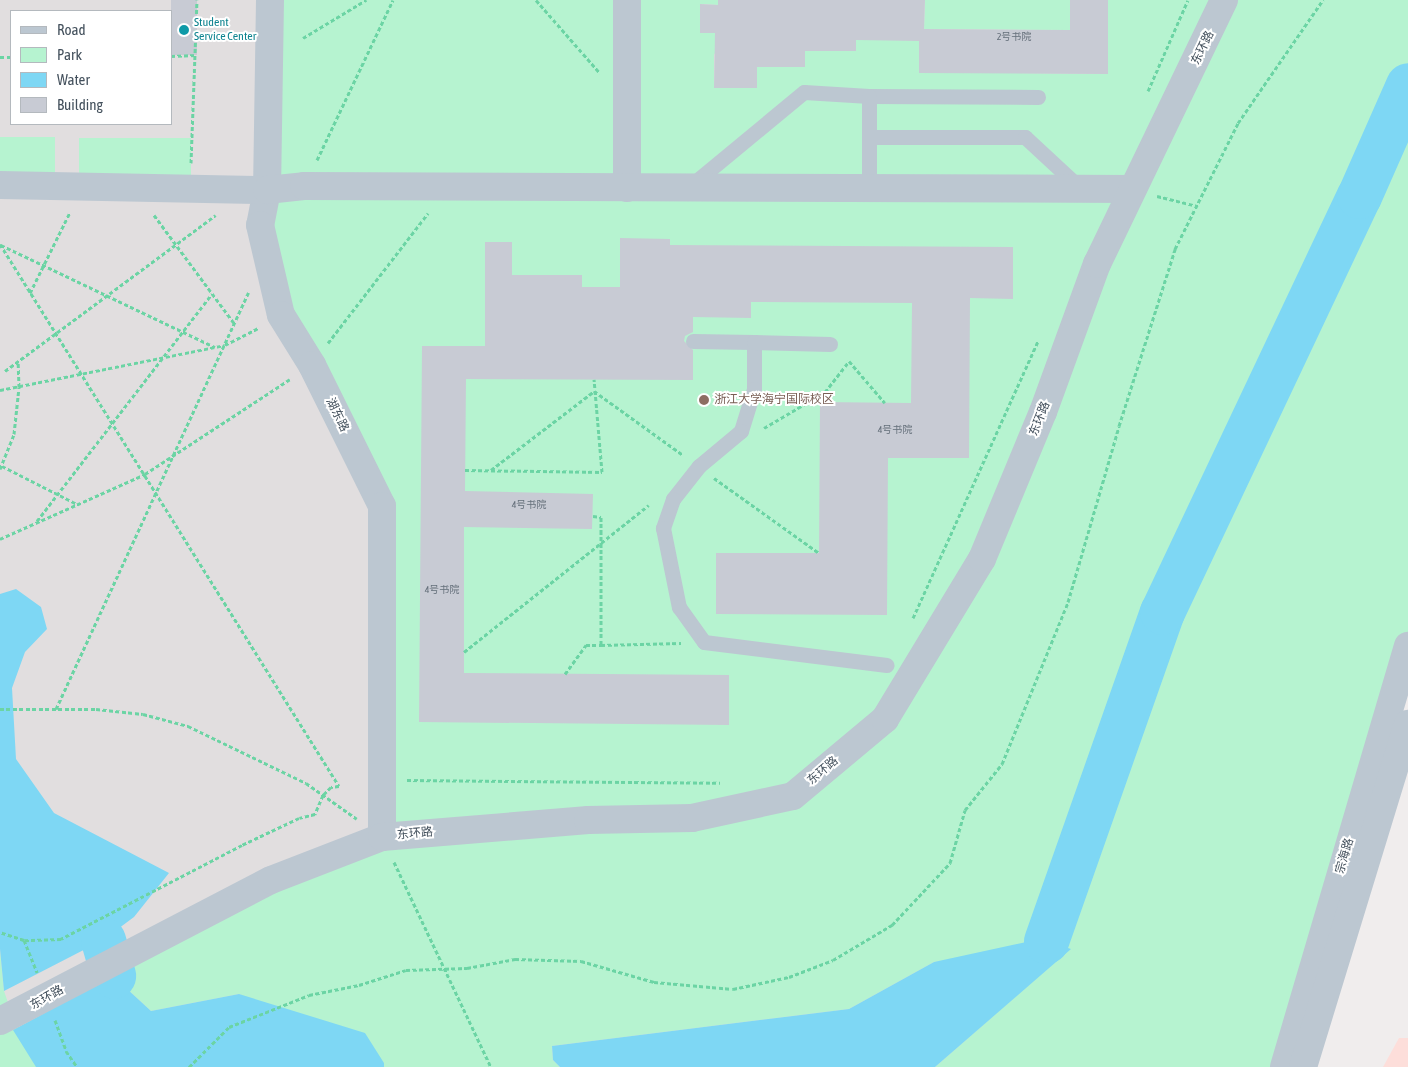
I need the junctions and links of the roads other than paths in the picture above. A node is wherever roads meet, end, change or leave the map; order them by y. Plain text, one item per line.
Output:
1 (270, 0) edge
2 (627, 0) edge
3 (1224, 0) edge
4 (869, 96) junction
5 (1038, 97) dead end
6 (869, 137) junction
7 (0, 185) edge
8 (627, 188) junction
9 (688, 188) junction
10 (869, 189) junction
11 (1081, 189) junction
12 (1132, 189) junction
13 (267, 190) junction
14 (693, 341) dead end
15 (754, 342) junction
16 (830, 344) dead end
17 (1408, 646) edge
18 (887, 665) dead end
19 (1408, 724) edge
20 (382, 837) junction
21 (0, 1021) edge
22 (1284, 1067) edge
23 (1303, 1067) edge

1 - 13 street, 湖东路
2 - 8 street
3 - 12 street, 东环路
4 - 5 lane
4 - 6 lane
4 - 9 lane
6 - 10 lane
6 - 11 lane
7 - 13 street
8 - 9 street
8 - 13 street
9 - 10 street
10 - 11 street
11 - 12 street
12 - 20 street, 东环路
13 - 20 street, 湖东路
14 - 15 lane
15 - 16 lane
15 - 18 lane
17 - 22 street, 宗海路
19 - 23 street
20 - 21 street, 东环路

